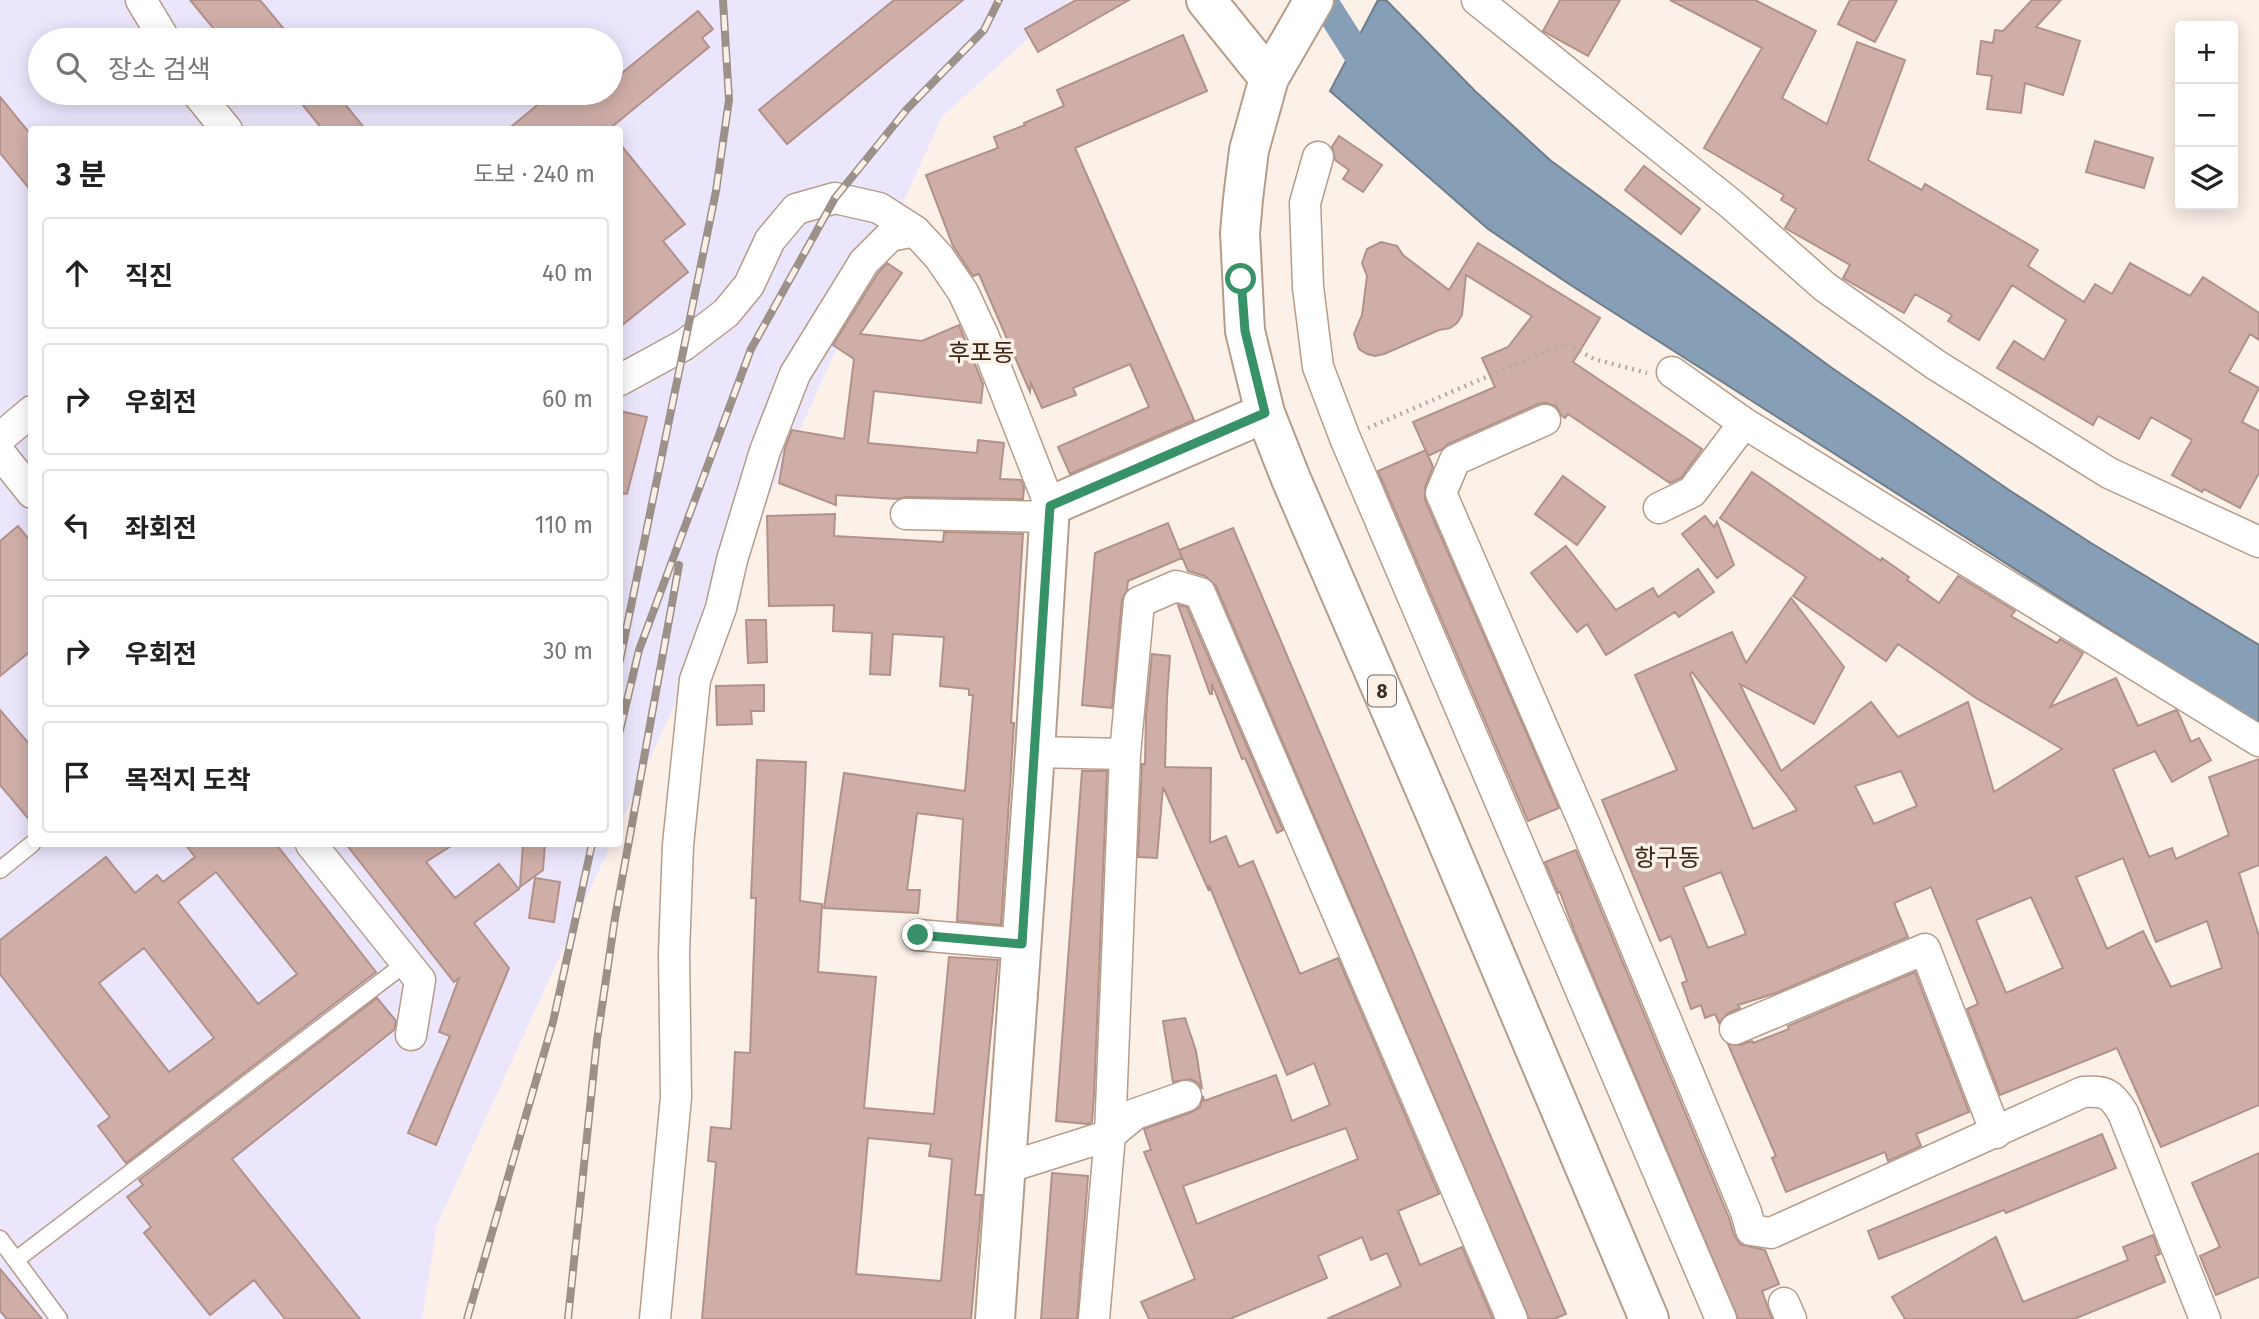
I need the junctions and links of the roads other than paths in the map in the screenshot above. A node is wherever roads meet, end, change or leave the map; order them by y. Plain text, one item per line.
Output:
1 (141, 0) edge
2 (1206, 0) edge
3 (1314, 0) edge
4 (1477, 0) edge
5 (158, 28) edge
6 (1269, 78) junction
7 (207, 105) edge
8 (224, 126) edge
9 (1318, 157) dead end
10 (915, 230) junction
11 (1672, 372) road end
12 (623, 378) edge
13 (1265, 413) junction
14 (28, 414) edge
15 (1545, 420) dead end
16 (1744, 423) junction
17 (0, 438) edge
18 (0, 453) edge
19 (28, 488) edge
20 (1659, 508) dead end
21 (1050, 512) junction
22 (906, 514) dead end
23 (2259, 542) edge
24 (2259, 741) edge
25 (1035, 752) junction
26 (1125, 754) junction
27 (28, 847) edge
28 (313, 847) edge
29 (0, 870) edge
30 (918, 935) dead end
31 (1022, 944) junction
32 (406, 963) junction
33 (1735, 1030) dead end
34 (411, 1035) dead end
35 (1186, 1097) dead end
36 (1996, 1133) junction
37 (1110, 1135) junction
38 (1006, 1168) junction
39 (0, 1239) edge
40 (17, 1259) junction
41 (59, 1319) edge
42 (655, 1319) edge
43 (995, 1319) edge
44 (1094, 1319) edge
45 (1512, 1319) edge
46 (1649, 1319) edge
47 (1721, 1319) edge
48 (2205, 1319) edge

1 - 5 street
2 - 6 main road
3 - 6 main road, 8
4 - 23 street
6 - 13 main road, 8
7 - 8 street
9 - 47 street
10 - 12 street
10 - 21 street
10 - 42 street
11 - 16 street
13 - 21 main road
13 - 46 main road, 8
14 - 17 street
15 - 36 street
16 - 20 street
16 - 24 street
18 - 19 street
21 - 22 street
21 - 25 main road
25 - 26 street
25 - 31 main road
26 - 37 street
26 - 45 street
27 - 29 lane
28 - 32 street
30 - 31 street
31 - 38 main road
32 - 34 street
32 - 40 lane
33 - 36 street
35 - 37 street
36 - 48 street
37 - 38 street
37 - 44 street
38 - 43 main road
39 - 40 lane
40 - 41 lane

